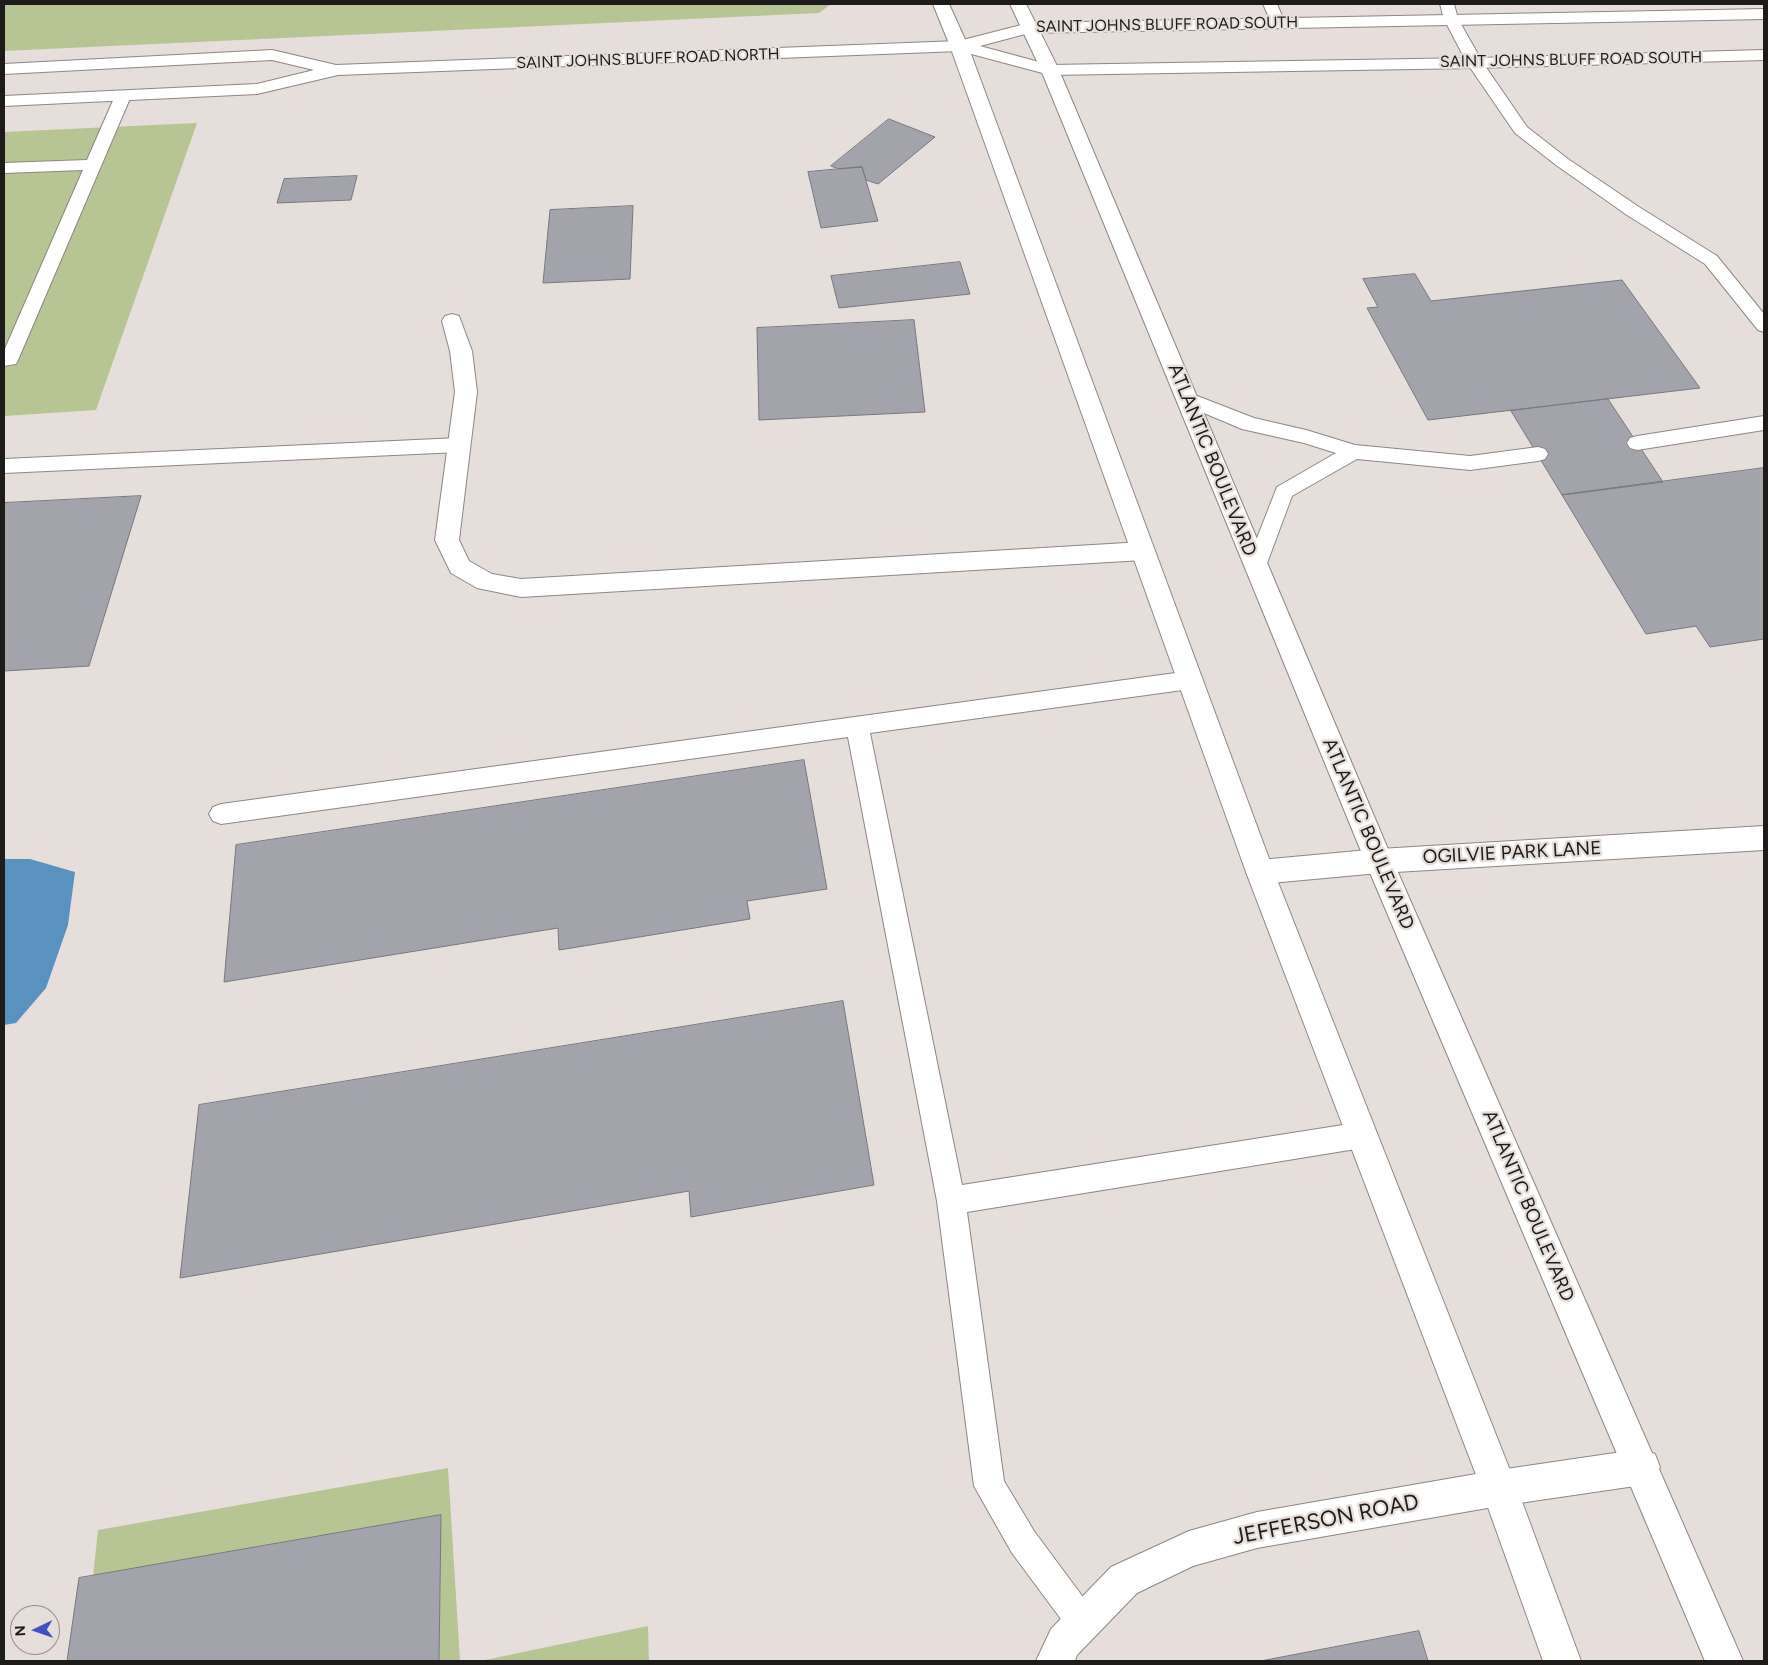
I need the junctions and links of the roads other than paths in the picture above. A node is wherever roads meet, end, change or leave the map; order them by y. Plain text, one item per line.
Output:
1 (941, 4) edge
2 (1018, 4) edge
3 (1270, 4) edge
4 (1449, 12) edge
5 (1764, 14) edge
6 (1278, 23) junction
7 (1030, 28) junction
8 (959, 46) junction
9 (1764, 55) edge
10 (1474, 63) junction
11 (4, 68) edge
12 (338, 70) junction
13 (1050, 70) junction
14 (123, 96) junction
15 (4, 101) edge
16 (93, 165) junction
17 (4, 168) edge
18 (452, 321) dead end
19 (1764, 326) edge
20 (4, 360) edge
21 (1187, 398) junction
22 (1764, 422) edge
23 (1637, 442) dead end
24 (459, 445) junction
25 (1354, 452) junction
26 (1538, 454) dead end
27 (4, 466) edge
28 (1143, 551) junction
29 (1256, 566) junction
30 (1190, 680) junction
31 (857, 726) junction
32 (221, 814) dead end
33 (1764, 838) edge
34 (1379, 861) junction
35 (1260, 872) junction
36 (1362, 1134) junction
37 (951, 1201) junction
38 (1642, 1467) junction
39 (1499, 1488) junction
40 (1083, 1623) junction
41 (1055, 1661) edge
42 (1562, 1661) edge
43 (1724, 1661) edge

1 - 8 main road
2 - 7 main road, ATLANTIC BOULEVARD
3 - 6 lane
4 - 5 main road, SAINT JOHNS BLUFF ROAD SOUTH
4 - 6 main road, SAINT JOHNS BLUFF ROAD SOUTH
4 - 10 lane
6 - 7 main road, SAINT JOHNS BLUFF ROAD SOUTH
7 - 8 main road, SAINT JOHNS BLUFF ROAD SOUTH
7 - 13 main road, ATLANTIC BOULEVARD
8 - 12 main road, SAINT JOHNS BLUFF ROAD NORTH
8 - 13 main road, SAINT JOHNS BLUFF ROAD SOUTH
8 - 28 main road
9 - 10 main road, SAINT JOHNS BLUFF ROAD SOUTH
10 - 13 main road, SAINT JOHNS BLUFF ROAD SOUTH
10 - 19 lane
11 - 12 main road, SAINT JOHNS BLUFF ROAD NORTH
12 - 14 main road, SAINT JOHNS BLUFF ROAD NORTH
13 - 21 main road, ATLANTIC BOULEVARD
14 - 15 main road, SAINT JOHNS BLUFF ROAD NORTH
14 - 16 lane
16 - 17 lane
16 - 20 lane
18 - 24 main road
21 - 25 lane
21 - 29 main road, ATLANTIC BOULEVARD
22 - 23 lane
24 - 27 lane
24 - 28 main road
25 - 26 lane
25 - 29 lane
28 - 30 main road
29 - 34 main road, ATLANTIC BOULEVARD
30 - 31 lane
30 - 35 main road
31 - 32 lane
31 - 37 lane
33 - 34 main road, OGILVIE PARK LANE
34 - 35 main road, OGILVIE PARK LANE
34 - 38 main road, ATLANTIC BOULEVARD
35 - 36 main road
36 - 37 lane
36 - 39 main road
37 - 40 lane
38 - 39 main road, JEFFERSON ROAD
38 - 43 main road, ATLANTIC BOULEVARD
39 - 40 main road, JEFFERSON ROAD
39 - 42 main road
40 - 41 main road, JEFFERSON ROAD

